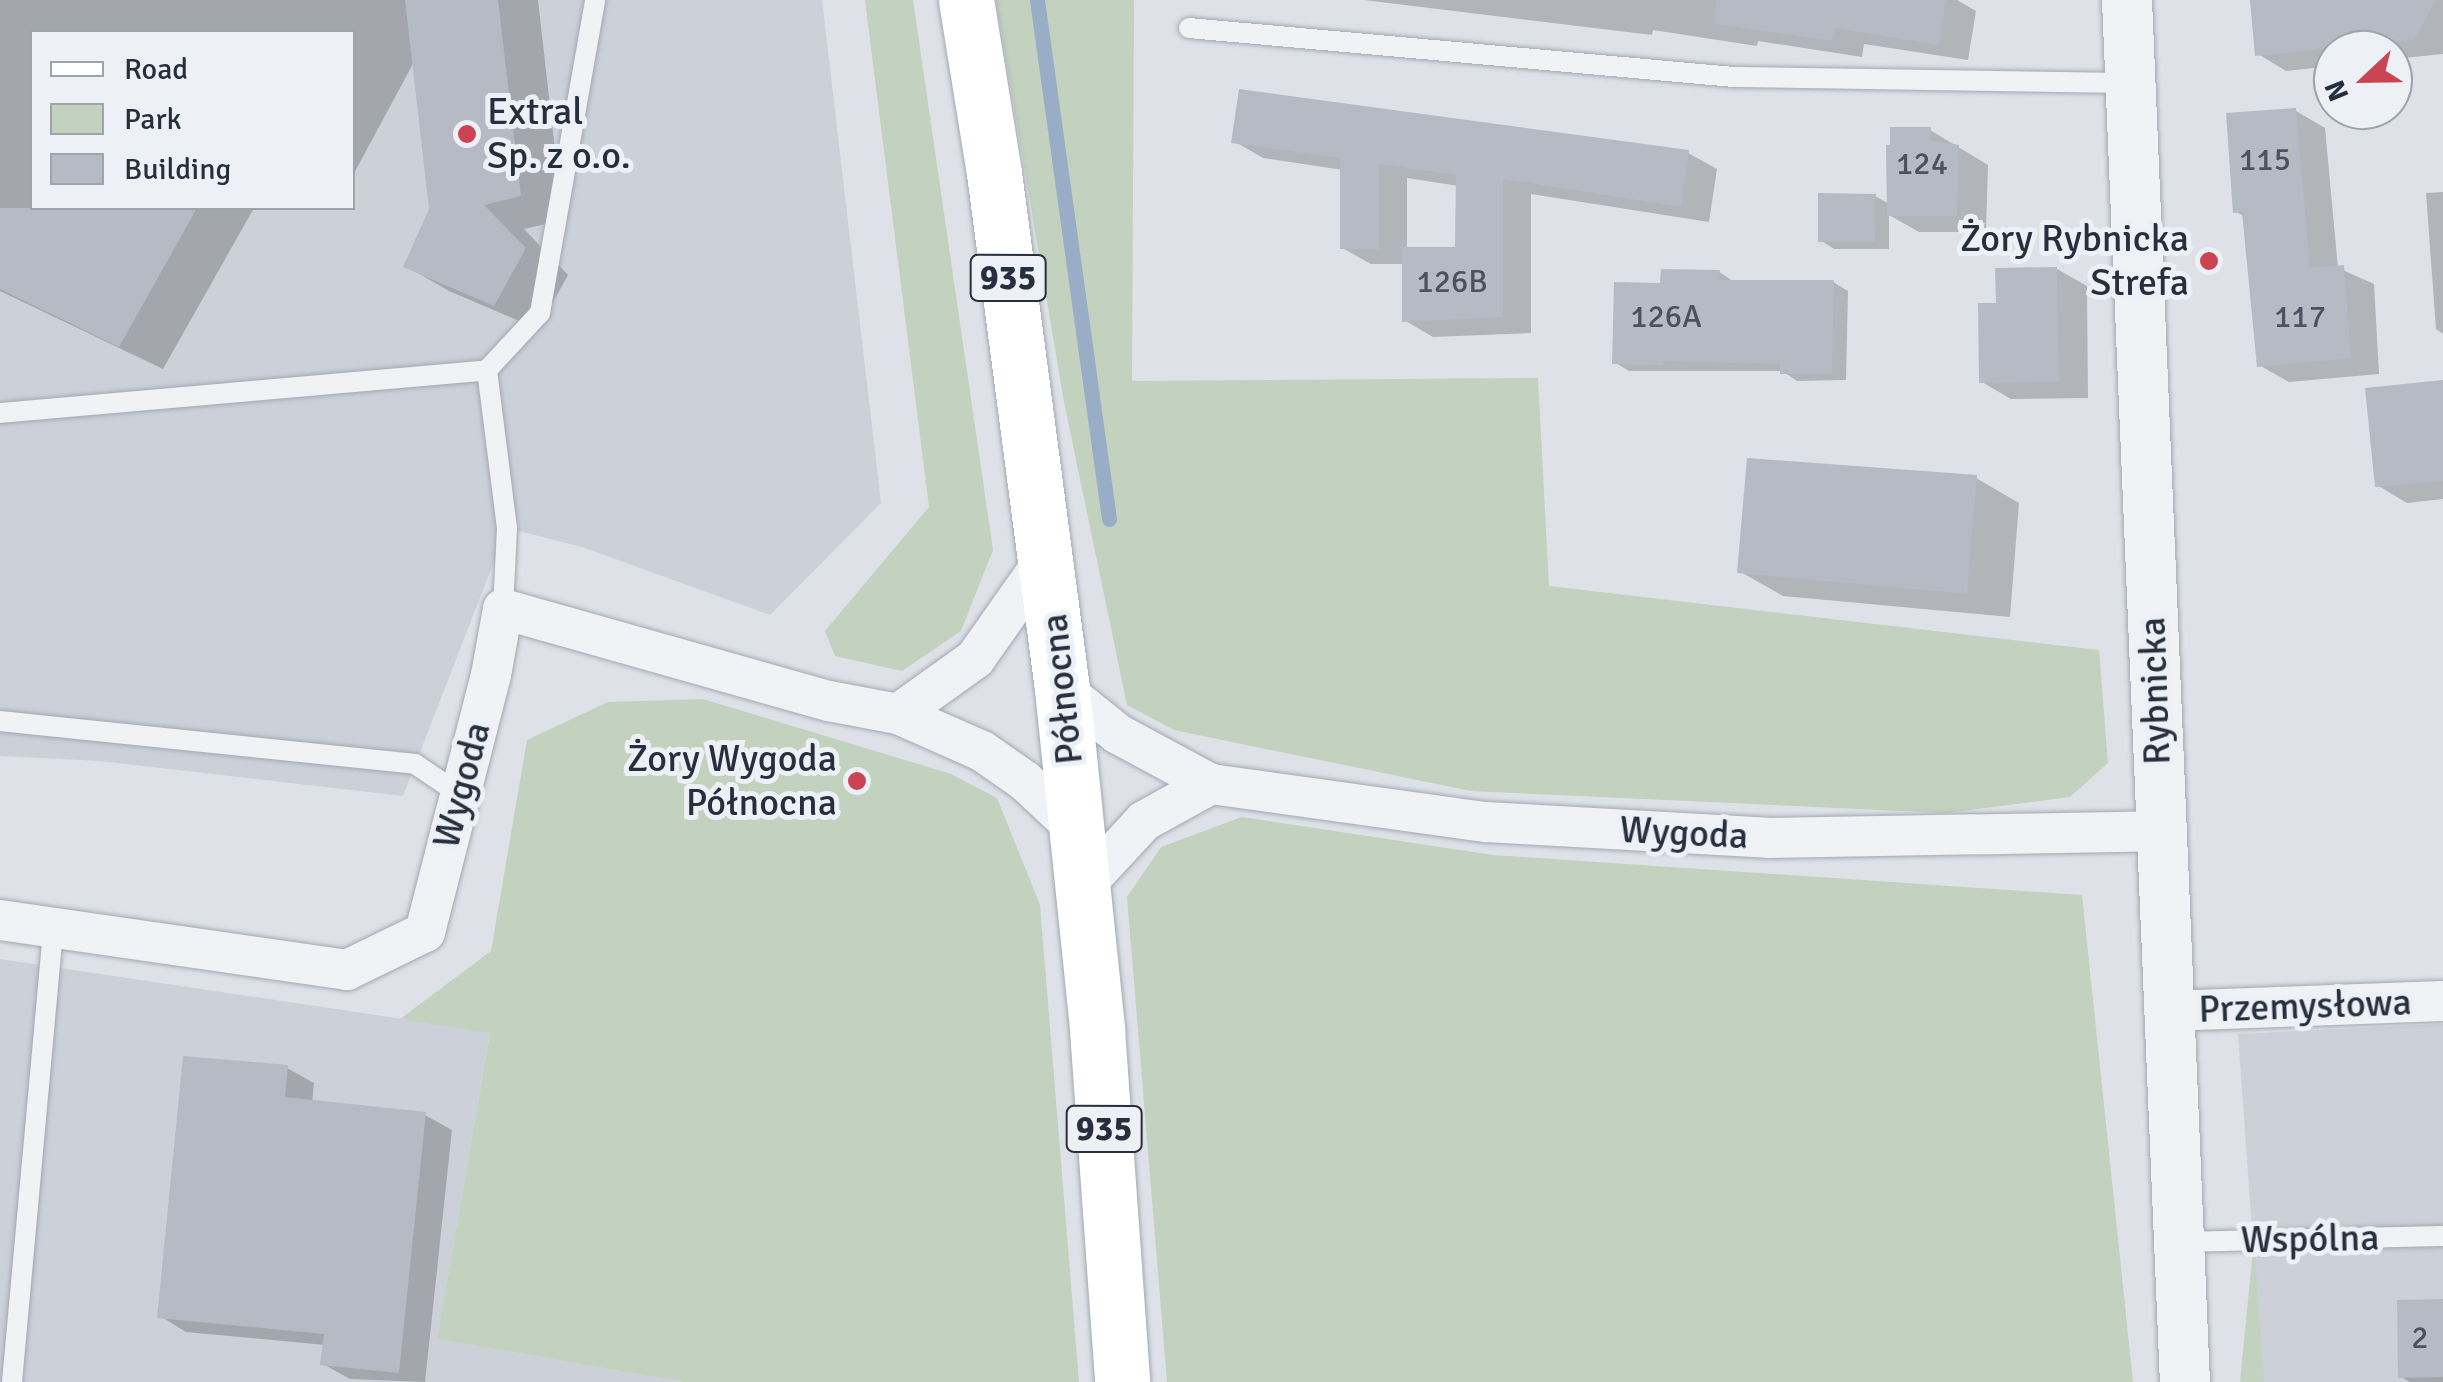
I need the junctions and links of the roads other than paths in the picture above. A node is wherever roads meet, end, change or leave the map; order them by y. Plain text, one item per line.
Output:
1 (595, 0) edge
2 (966, 0) edge
3 (2127, 0) edge
4 (1188, 28) dead end
5 (2130, 83) junction
6 (488, 370) junction
7 (0, 413) edge
8 (1047, 557) junction
9 (503, 609) junction
10 (1062, 689) junction
11 (898, 714) junction
12 (0, 721) edge
13 (1211, 784) junction
14 (458, 793) junction
15 (1076, 828) junction
16 (2160, 831) junction
17 (1082, 888) junction
18 (0, 920) edge
19 (53, 928) junction
20 (2443, 1001) edge
21 (2168, 1011) junction
22 (2443, 1236) edge
23 (2178, 1242) junction
24 (12, 1382) edge
25 (1122, 1382) edge
26 (2184, 1382) edge

1 - 6 lane
2 - 8 main road, Północna / 935
3 - 5 street, Rybnicka
4 - 5 lane
5 - 16 street, Rybnicka
6 - 7 lane
6 - 9 lane
8 - 10 main road, Północna / 935
8 - 11 street
9 - 11 street
9 - 14 street, Wygoda
10 - 13 street
10 - 15 main road, Północna / 935
11 - 15 street
12 - 14 lane
13 - 16 street, Wygoda
13 - 17 street
14 - 19 street, Wygoda
15 - 17 main road, Północna / 935
16 - 21 street, Rybnicka
17 - 25 main road, Północna / 935
18 - 19 street, Wygoda
19 - 24 lane
20 - 21 street, Przemysłowa
21 - 23 street, Rybnicka
22 - 23 lane, Wspólna
23 - 26 street, Rybnicka

